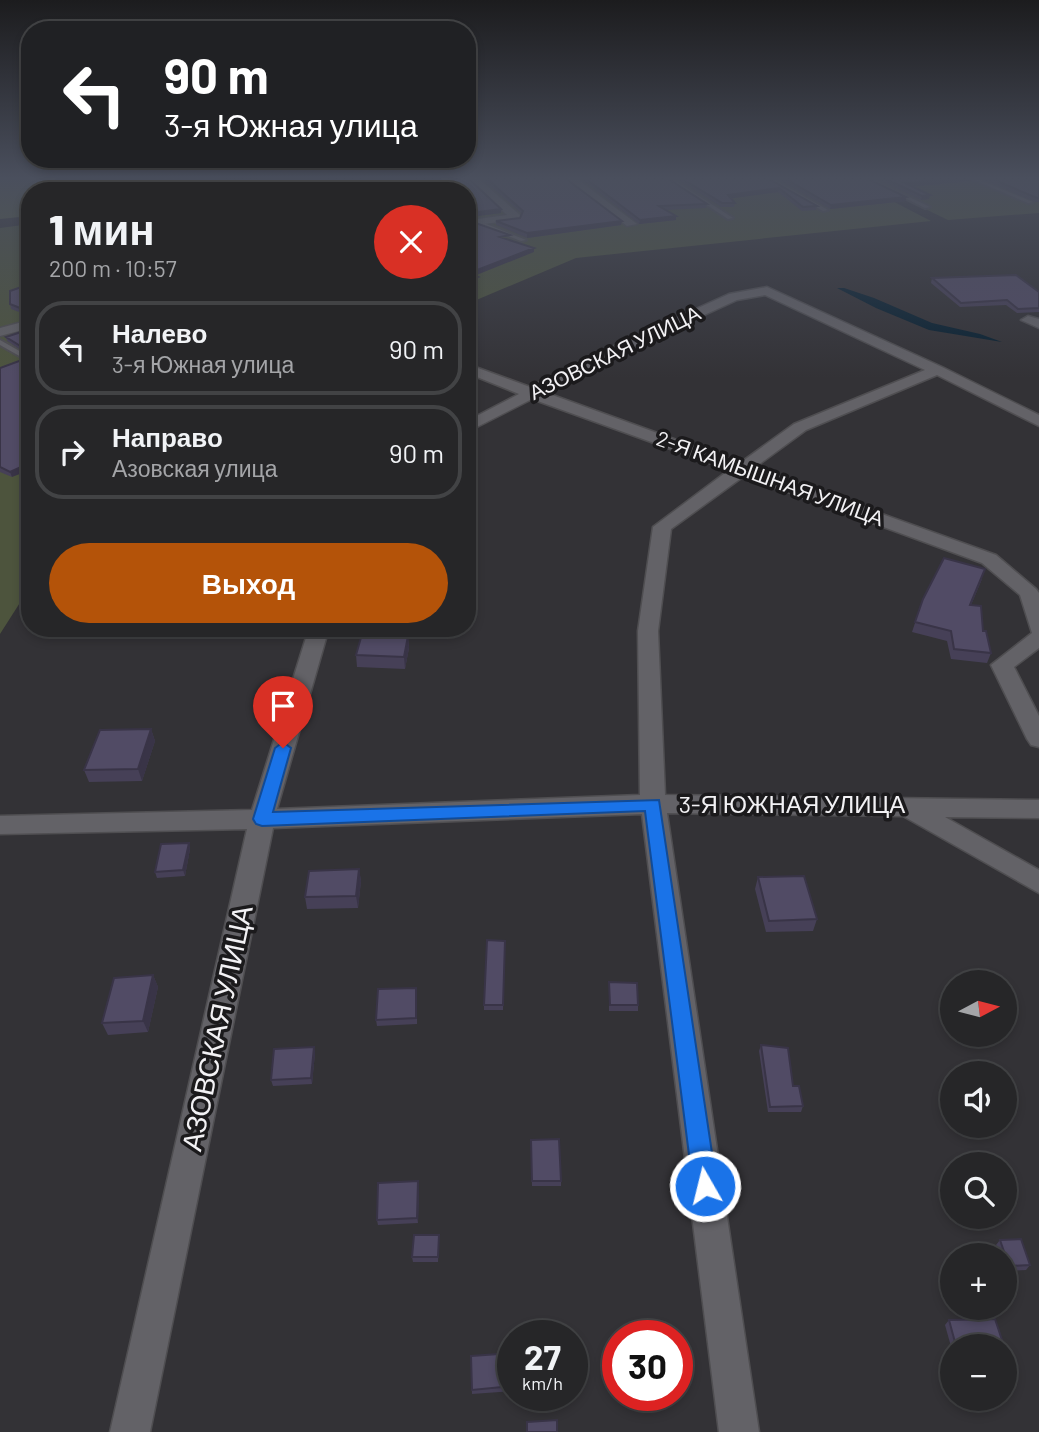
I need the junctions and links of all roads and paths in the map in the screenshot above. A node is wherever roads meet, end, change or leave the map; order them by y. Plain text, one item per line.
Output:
1 (21, 326) edge
2 (0, 332) edge
3 (0, 342) edge
4 (21, 355) edge
5 (937, 370) junction
6 (476, 372) edge
7 (531, 393) junction
8 (1039, 421) edge
9 (476, 422) edge
10 (743, 469) junction
11 (1039, 629) edge
12 (316, 637) edge
13 (1039, 638) edge
14 (1039, 739) edge
15 (653, 804) junction
16 (904, 806) junction
17 (1039, 809) edge
18 (262, 819) junction
19 (0, 825) edge
20 (1039, 883) edge
21 (130, 1432) edge
22 (739, 1432) edge

1 - 2 street
3 - 4 lane
5 - 7 street, АЗОВСКАЯ УЛИЦА
5 - 8 street
5 - 10 street
6 - 7 street, 2-Я КАМЫШНАЯ УЛИЦА
7 - 9 street, АЗОВСКАЯ УЛИЦА
7 - 10 street, 2-Я КАМЫШНАЯ УЛИЦА
10 - 11 street, 2-Я КАМЫШНАЯ УЛИЦА
10 - 15 street
12 - 18 street, АЗОВСКАЯ УЛИЦА
13 - 14 street
15 - 16 street, 3-Я ЮЖНАЯ УЛИЦА
15 - 18 street, 3-Я ЮЖНАЯ УЛИЦА
15 - 22 street
16 - 17 street, 3-Я ЮЖНАЯ УЛИЦА
16 - 20 street
18 - 19 street, 3-Я ЮЖНАЯ УЛИЦА
18 - 21 street, АЗОВСКАЯ УЛИЦА

